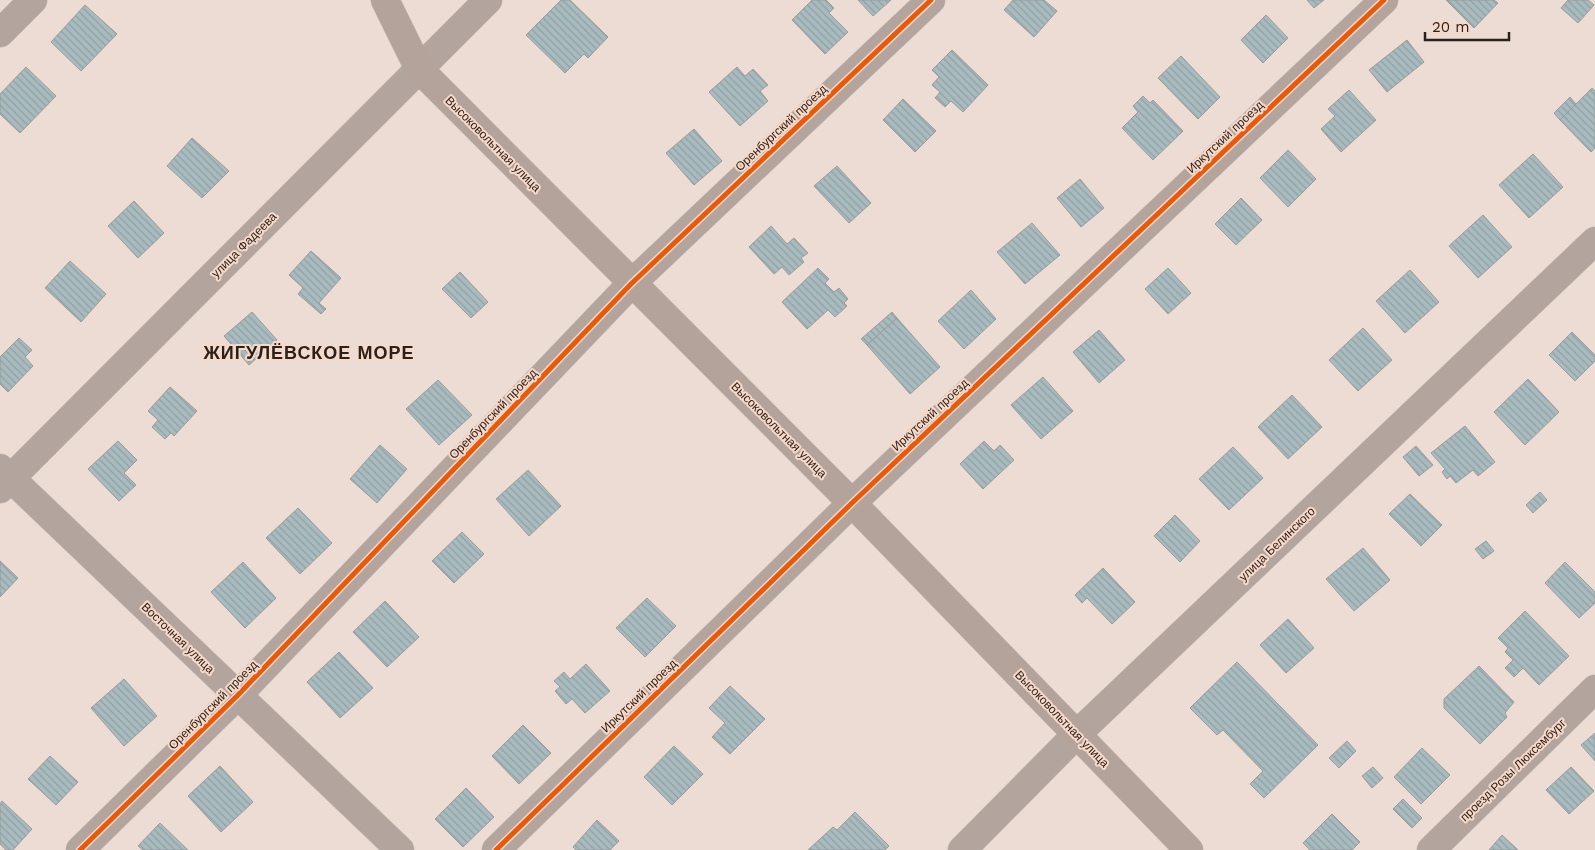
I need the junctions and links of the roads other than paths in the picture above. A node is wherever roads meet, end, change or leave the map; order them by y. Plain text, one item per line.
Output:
1 (34, 0) edge
2 (385, 0) edge
3 (488, 0) edge
4 (931, 0) edge
5 (1384, 0) edge
6 (0, 33) edge
7 (419, 69) junction
8 (1595, 241) edge
9 (631, 284) junction
10 (3, 479) edge
11 (852, 503) junction
12 (1595, 689) edge
13 (238, 695) junction
14 (1077, 734) junction
15 (80, 850) edge
16 (400, 850) edge
17 (496, 850) edge
18 (962, 850) edge
19 (1189, 850) edge
20 (1431, 850) edge

1 - 6 street
2 - 7 street, Высоковольтная улица
3 - 7 street, улица Фадеева
4 - 9 street, Оренбургский проезд
5 - 11 street, Иркутский проезд
7 - 9 street, Высоковольтная улица
7 - 10 street, улица Фадеева
8 - 14 street, улица Белинского
9 - 11 street, Высоковольтная улица
9 - 13 street, Оренбургский проезд
10 - 13 street, Восточная улица
11 - 14 street, Высоковольтная улица
11 - 17 street, Иркутский проезд
12 - 20 street, проезд Розы Люксембург
13 - 15 street, Оренбургский проезд
13 - 16 street, Восточная улица
14 - 18 street, улица Белинского
14 - 19 street, Высоковольтная улица

